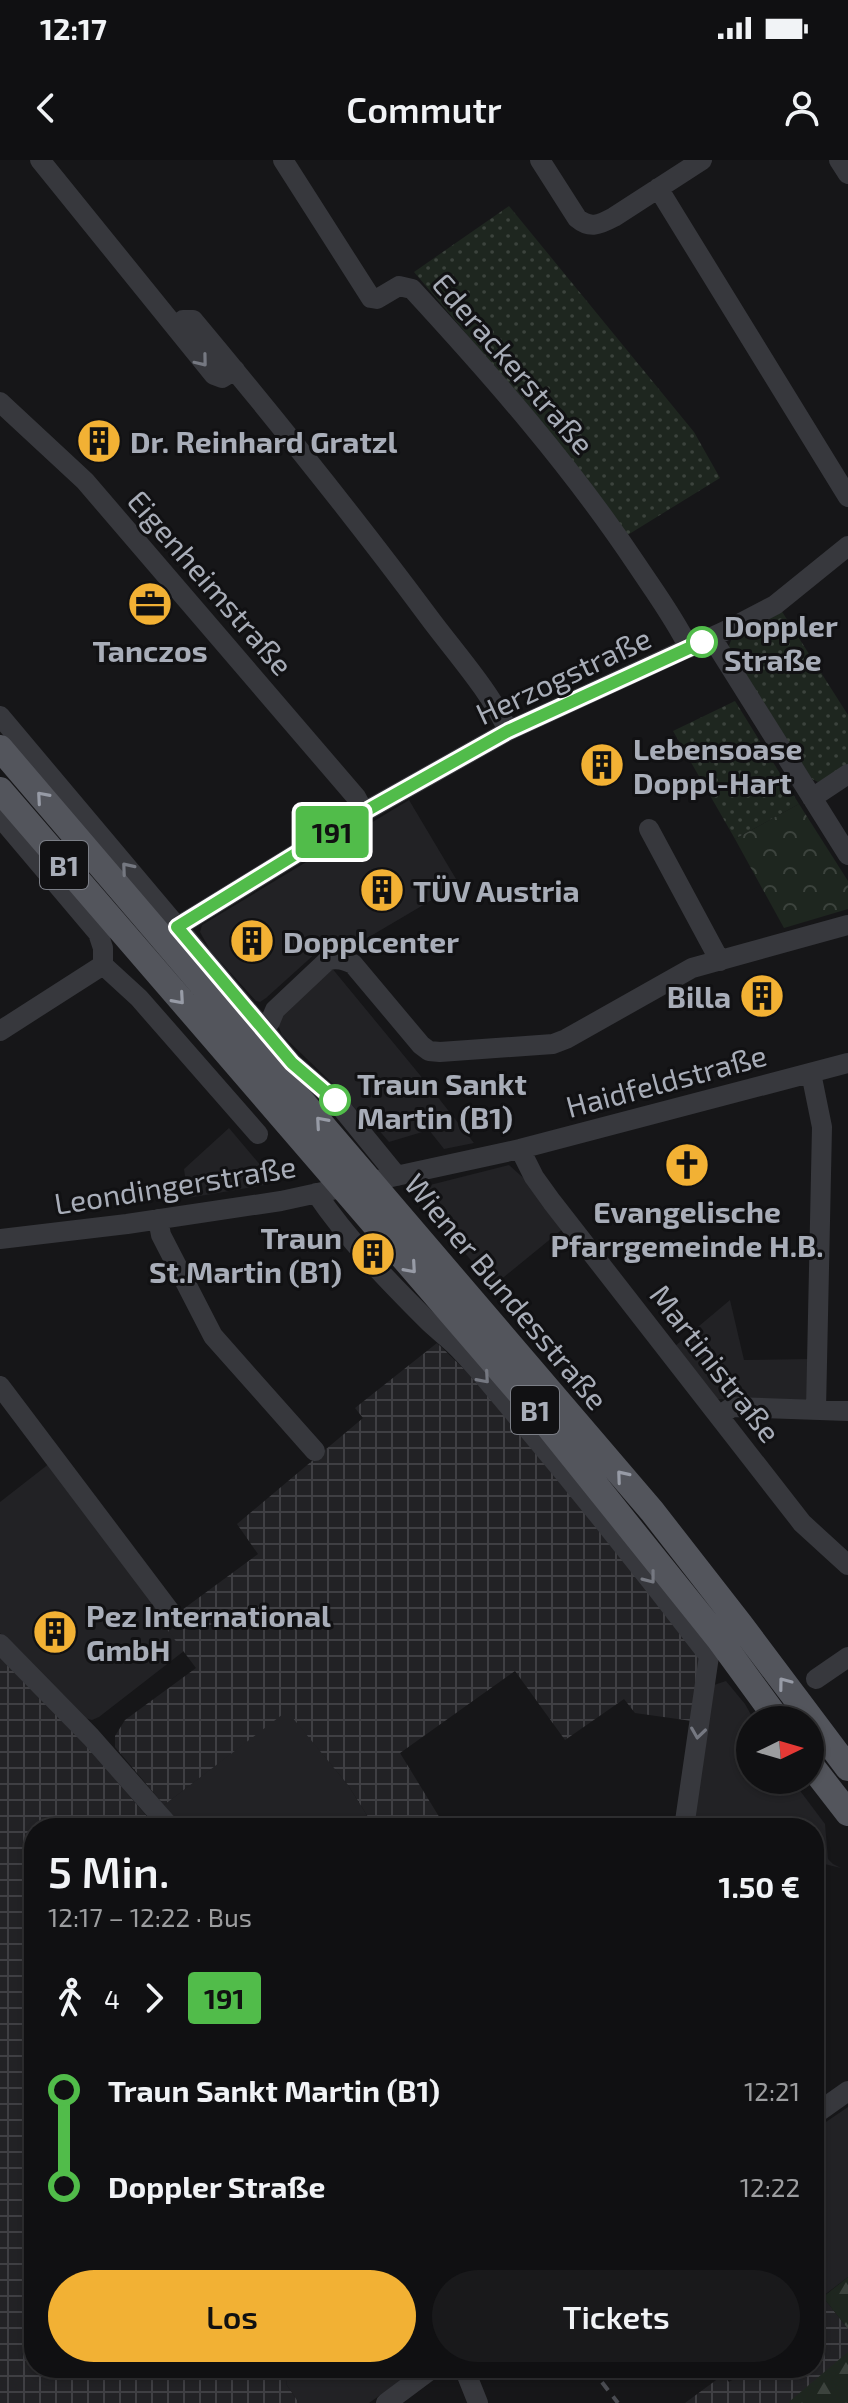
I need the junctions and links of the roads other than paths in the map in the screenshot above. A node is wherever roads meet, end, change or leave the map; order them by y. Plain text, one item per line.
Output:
1 (40, 160) edge
2 (283, 160) edge
3 (540, 160) edge
4 (702, 160) edge
5 (839, 160) edge
6 (848, 174) edge
7 (658, 188) junction
8 (0, 402) edge
9 (848, 497) edge
10 (848, 546) edge
11 (712, 638) junction
12 (689, 648) junction
13 (0, 716) edge
14 (508, 731) junction
15 (3, 751) edge
16 (848, 774) edge
17 (0, 790) edge
18 (812, 798) junction
19 (364, 812) junction
20 (0, 817) edge
21 (649, 829) dead end
22 (848, 855) edge
23 (848, 925) edge
24 (177, 927) junction
25 (720, 961) junction
26 (103, 965) junction
27 (263, 1028) junction
28 (0, 1031) edge
29 (848, 1063) edge
30 (811, 1073) junction
31 (258, 1134) dead end
32 (520, 1149) junction
33 (357, 1184) junction
34 (158, 1219) junction
35 (0, 1239) edge
36 (436, 1297) junction
37 (440, 1332) junction
38 (0, 1386) edge
39 (816, 1410) junction
40 (848, 1411) edge
41 (719, 1416) junction
42 (315, 1451) dead end
43 (848, 1565) edge
44 (172, 1614) dead end
45 (723, 1640) junction
46 (0, 1644) edge
47 (848, 1657) edge
48 (816, 1679) dead end
49 (768, 1706) edge
50 (848, 1768) edge
51 (824, 1782) edge
52 (848, 1813) edge
53 (162, 1818) edge
54 (686, 1818) edge
55 (848, 2091) edge
56 (824, 2108) edge
57 (420, 2378) edge
58 (468, 2378) edge
59 (386, 2403) edge
60 (478, 2403) edge

1 - 14 street
2 - 12 street, Ederackerstraße
3 - 7 street
4 - 7 street
5 - 6 street
7 - 9 street
8 - 19 street, Eigenheimstraße
10 - 11 street, Herzogstraße
11 - 12 street, Herzogstraße
11 - 18 street
12 - 14 street, Herzogstraße
24 -> 13 street, Wiener Bundesstraße
14 - 19 street, Herzogstraße
33 -> 15 main road, Wiener Bundesstraße / B1
16 - 18 street
17 -> 33 main road, Wiener Bundesstraße / B1
18 - 22 street
19 - 24 street, Herzogstraße
20 - 26 street
21 - 25 street
23 - 25 street
24 - 27 street, Wiener Bundesstraße
25 - 27 street
26 - 28 street
26 - 31 street
27 - 33 street, Wiener Bundesstraße
29 - 30 street, Haidfeldstraße
30 - 32 street, Haidfeldstraße
30 - 39 street
32 - 33 street, Haidfeldstraße
32 - 41 street, Martinistraße
33 - 34 street, Leondingerstraße
33 -> 36 main road, Wiener Bundesstraße / B1
33 - 37 street, Wiener Bundesstraße
45 -> 33 main road, Wiener Bundesstraße / B1
34 - 35 street, Leondingerstraße
34 - 42 street
36 - 37 street, Wiener Bundesstraße
36 - 45 main road, Wiener Bundesstraße / B1
37 -> 45 street, Wiener Bundesstraße
38 - 44 street
39 - 40 street
39 - 41 street
41 - 43 street, Martinistraße
45 - 49 main road, B1
50 -> 45 main road, B1
45 -> 54 street
46 - 53 street
47 - 48 street
51 - 52 main road
55 - 56 street
57 - 59 street
58 - 60 street

